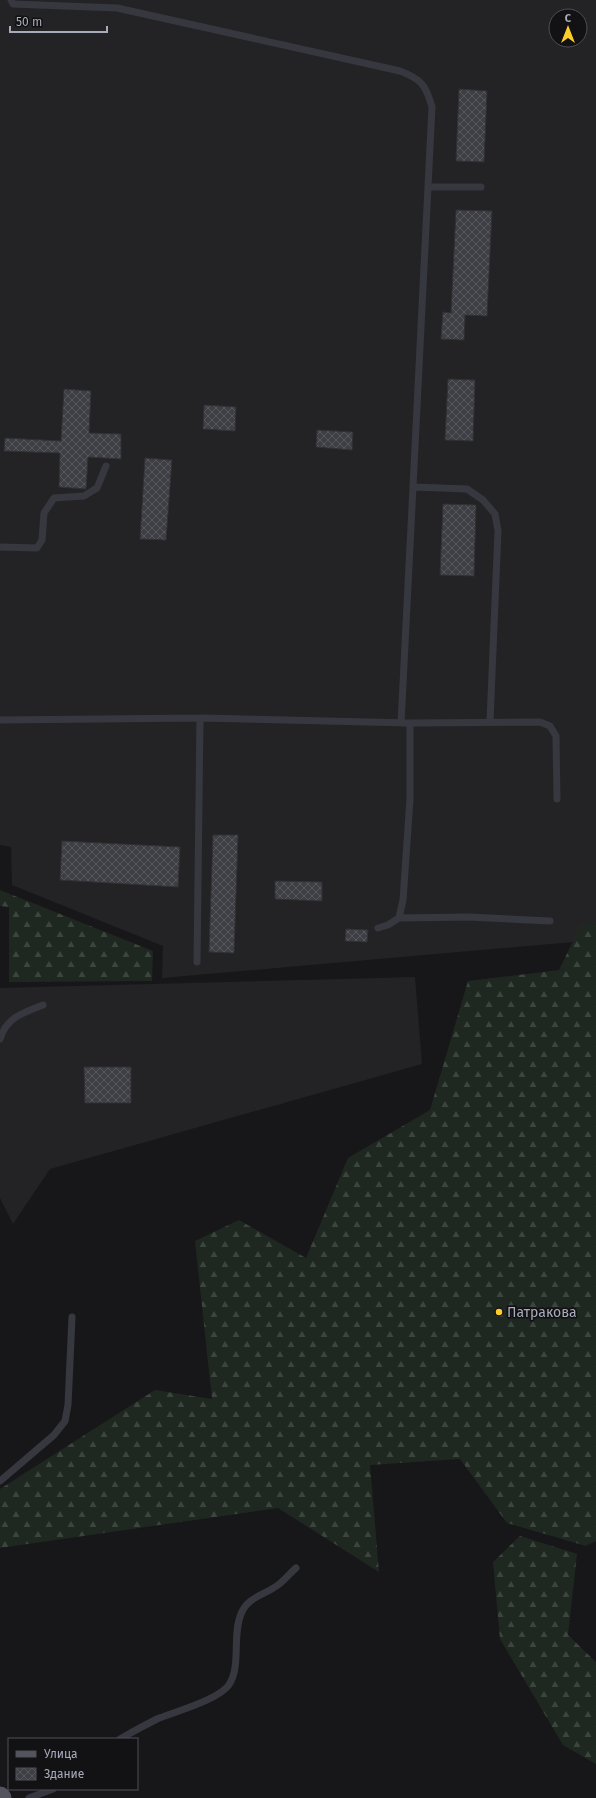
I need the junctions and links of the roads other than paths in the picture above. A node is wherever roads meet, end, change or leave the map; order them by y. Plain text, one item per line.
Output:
1 (11, 0) edge
2 (428, 187) junction
3 (481, 187) dead end
4 (106, 466) dead end
5 (413, 487) junction
6 (0, 547) edge
7 (200, 718) junction
8 (0, 720) edge
9 (490, 721) junction
10 (401, 723) junction
11 (410, 723) junction
12 (557, 799) dead end
13 (398, 918) junction
14 (550, 921) dead end
15 (378, 928) dead end
16 (197, 962) dead end
17 (43, 1005) dead end
18 (0, 1038) edge
19 (72, 1316) dead end
20 (0, 1481) edge
21 (296, 1568) dead end
22 (122, 1738) edge
23 (50, 1790) edge
24 (29, 1798) edge

1 - 2 lane
2 - 3 lane
2 - 5 lane
4 - 6 lane
5 - 9 lane
5 - 10 lane
7 - 8 lane
7 - 10 lane
7 - 16 lane
9 - 11 lane
9 - 12 lane
10 - 11 lane
11 - 13 lane
13 - 14 lane
13 - 15 lane
17 - 18 lane
19 - 20 lane
21 - 22 lane
23 - 24 lane

